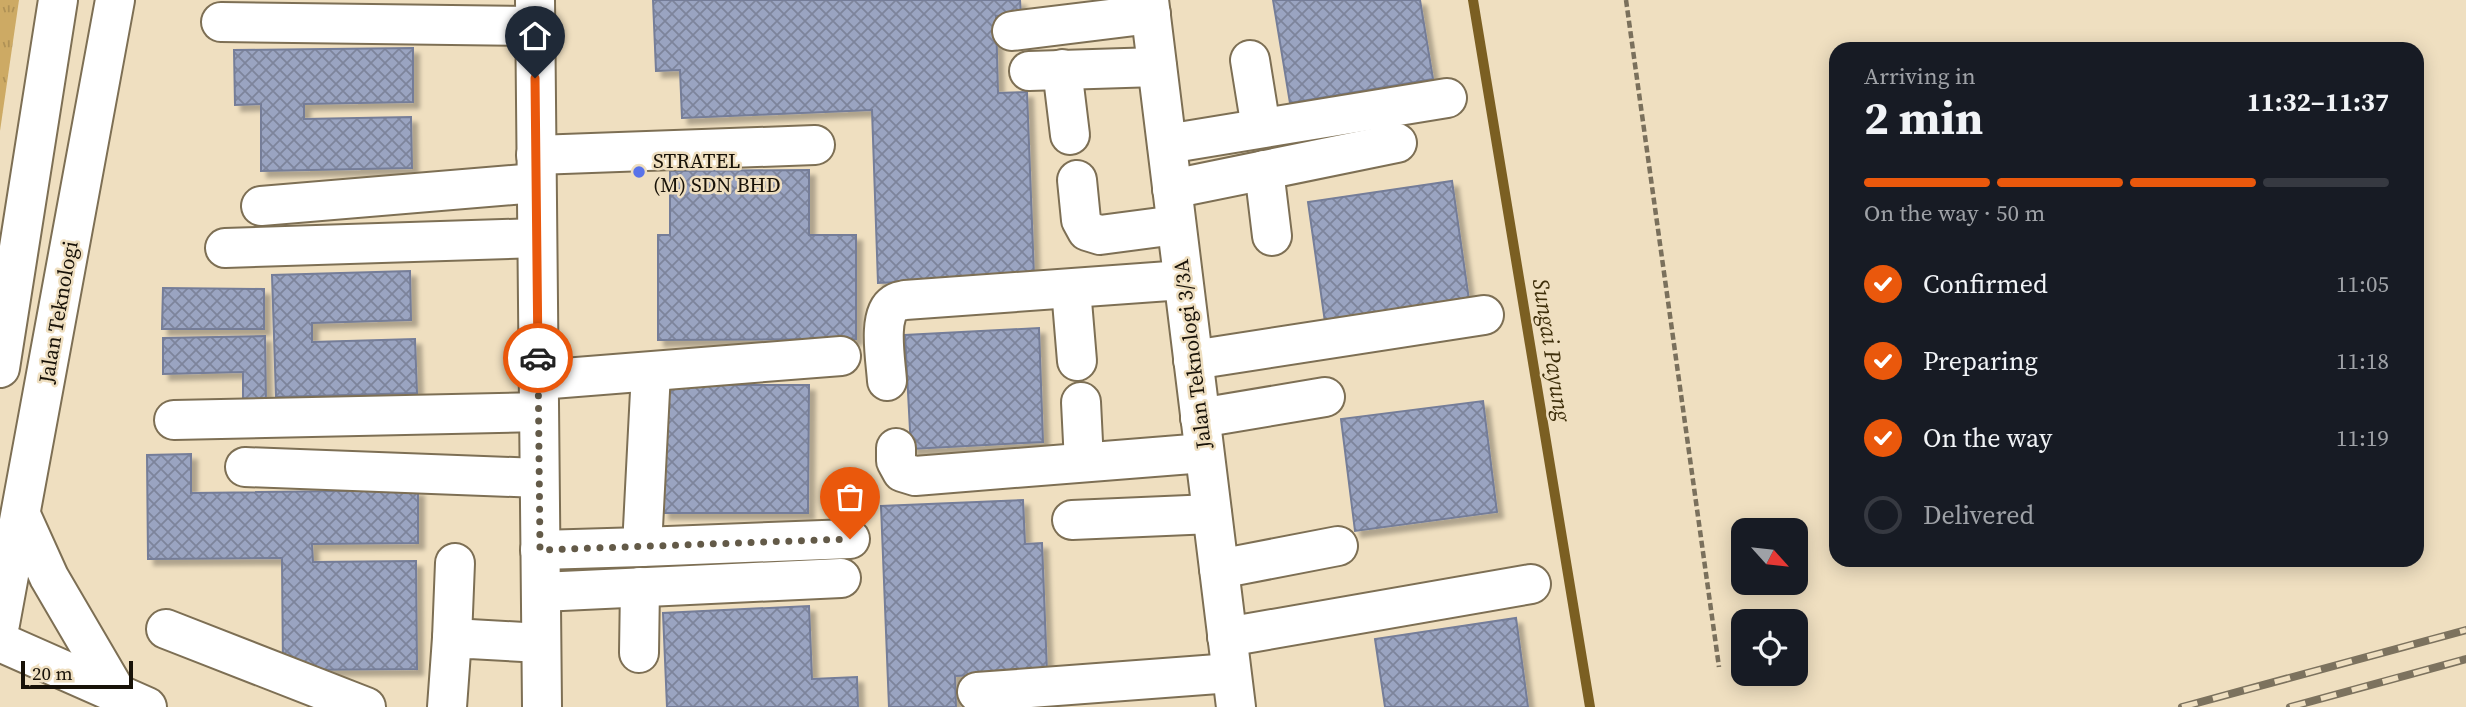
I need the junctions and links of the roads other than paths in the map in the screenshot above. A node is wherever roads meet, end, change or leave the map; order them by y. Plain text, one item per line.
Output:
1 (58, 0) edge
2 (115, 0) edge
3 (1150, 7) edge
4 (535, 13) edge
5 (1059, 13) edge
6 (221, 22) dead end
7 (1012, 31) dead end
8 (1250, 61) dead end
9 (1157, 67) junction
10 (1447, 98) dead end
11 (1261, 128) junction
12 (1070, 135) dead end
13 (1397, 143) dead end
14 (1167, 144) junction
15 (815, 145) dead end
16 (536, 169) junction
17 (1264, 170) junction
18 (1077, 180) dead end
19 (261, 206) dead end
20 (1174, 207) junction
21 (1272, 236) dead end
22 (537, 238) junction
23 (225, 248) dead end
24 (1183, 280) junction
25 (1071, 289) junction
26 (1484, 315) dead end
27 (841, 356) dead end
28 (1077, 360) dead end
29 (1193, 360) junction
30 (0, 368) edge
31 (651, 372) junction
32 (887, 381) dead end
33 (539, 396) junction
34 (1325, 397) dead end
35 (1081, 402) dead end
36 (174, 421) dead end
37 (1202, 435) junction
38 (896, 448) dead end
39 (1084, 462) junction
40 (245, 467) dead end
41 (539, 478) junction
42 (1212, 514) junction
43 (22, 515) junction
44 (1072, 520) dead end
45 (850, 539) dead end
46 (1338, 546) dead end
47 (642, 547) junction
48 (540, 550) junction
49 (455, 563) dead end
50 (1219, 569) junction
51 (841, 578) dead end
52 (1531, 584) dead end
53 (640, 587) junction
54 (541, 592) junction
55 (0, 624) edge
56 (166, 629) dead end
57 (452, 638) junction
58 (0, 642) edge
59 (541, 643) junction
60 (639, 653) dead end
61 (1231, 672) edge
62 (977, 692) dead end
63 (119, 703) edge
64 (366, 707) edge
65 (447, 707) edge
66 (542, 707) edge

1 - 30 street
2 - 43 street, Jalan Teknologi
3 - 5 street
3 - 9 street, Jalan Teknologi 3/3A
4 - 6 street
4 - 16 street
5 - 7 street
8 - 11 street
9 - 12 street
9 - 14 street, Jalan Teknologi 3/3A
10 - 11 street
11 - 14 street
13 - 17 street
14 - 20 street, Jalan Teknologi 3/3A
15 - 16 street
16 - 19 street
16 - 22 street
17 - 20 street
17 - 21 street
18 - 20 street
20 - 24 street, Jalan Teknologi 3/3A
22 - 23 street
22 - 33 street
24 - 25 street
24 - 29 street, Jalan Teknologi 3/3A
25 - 28 street
25 - 32 street
26 - 29 street
27 - 31 street
29 - 37 street, Jalan Teknologi 3/3A
31 - 33 street
31 - 47 street
33 - 36 street
33 - 41 street
34 - 37 street
35 - 39 street
37 - 39 street
37 - 42 street, Jalan Teknologi 3/3A
38 - 39 street
40 - 41 street
41 - 48 street
42 - 44 street
42 - 50 street, Jalan Teknologi 3/3A
43 - 55 street, Jalan Teknologi
43 - 63 street
45 - 47 street
46 - 50 street
47 - 48 street
48 - 54 street
49 - 57 street
50 - 61 street, Jalan Teknologi 3/3A
51 - 53 street
52 - 61 street
53 - 54 street
53 - 60 street
54 - 59 street
56 - 64 street
57 - 59 street
57 - 65 street
58 - 63 street
59 - 66 street
61 - 62 street

